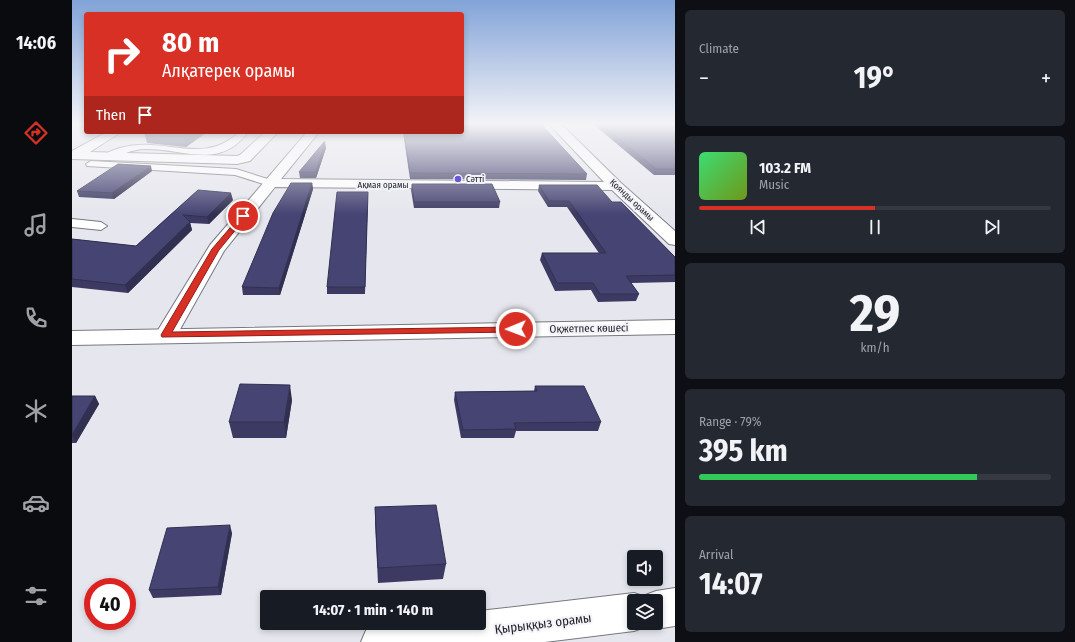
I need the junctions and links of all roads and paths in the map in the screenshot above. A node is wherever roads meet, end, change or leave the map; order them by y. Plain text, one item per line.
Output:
1 (113, 154) edge
2 (249, 154) edge
3 (294, 154) edge
4 (584, 154) edge
5 (73, 155) edge
6 (109, 156) junction
7 (91, 164) dead end
8 (270, 183) junction
9 (616, 186) junction
10 (72, 223) edge
11 (101, 226) dead end
12 (675, 240) edge
13 (675, 327) edge
14 (166, 335) junction
15 (72, 338) edge
16 (675, 607) edge
17 (663, 609) edge
18 (627, 613) edge
19 (534, 633) edge
20 (381, 642) edge

1 - 6 lane
2 - 6 street
3 - 8 street
4 - 9 street, Қоянды орамы
5 - 6 street
7 - 8 lane
8 - 9 street, Ақмая орамы
8 - 14 street
9 - 12 street, Қоянды орамы
10 - 11 lane
13 - 14 street, Оқжетпес көшесі
14 - 15 street, Оқжетпес көшесі
16 - 17 street
18 - 19 street, Қырыққыз орамы
19 - 20 street, Қырыққыз орамы

